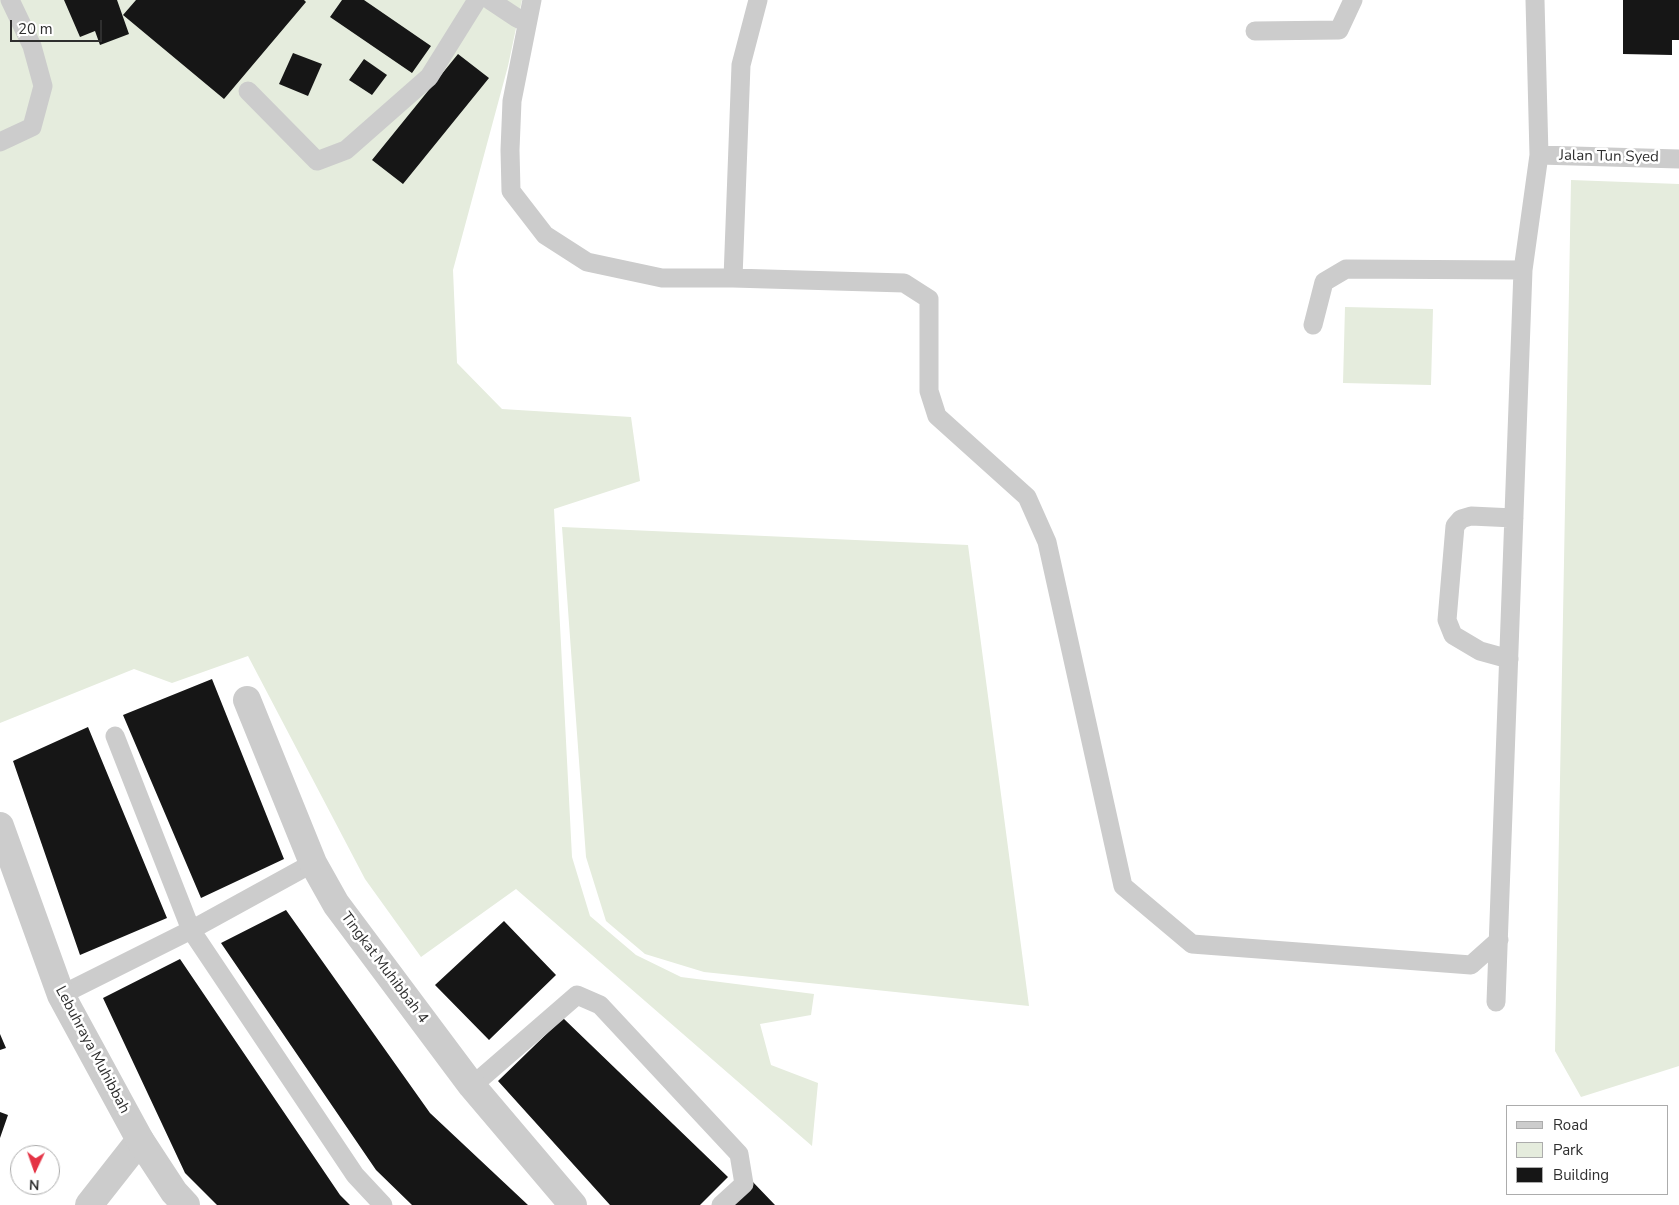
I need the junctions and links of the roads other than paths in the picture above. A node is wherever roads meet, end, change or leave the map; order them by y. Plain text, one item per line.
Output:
1 (10, 0) edge
2 (477, 0) edge
3 (490, 0) edge
4 (532, 0) edge
5 (758, 0) edge
6 (1352, 0) edge
7 (1535, 0) edge
8 (528, 23) junction
9 (1255, 31) dead end
10 (248, 91) dead end
11 (0, 142) edge
12 (1539, 155) junction
13 (1679, 159) edge
14 (1523, 270) junction
15 (734, 278) junction
16 (1314, 325) dead end
17 (1514, 518) junction
18 (1509, 659) junction
19 (247, 700) dead end
20 (115, 736) dead end
21 (0, 826) edge
22 (313, 863) junction
23 (190, 930) junction
24 (1498, 940) junction
25 (61, 994) junction
26 (1496, 1002) dead end
27 (472, 1086) junction
28 (140, 1140) junction
29 (89, 1205) edge
30 (186, 1205) edge
31 (383, 1205) edge
32 (574, 1205) edge
33 (721, 1205) edge

1 - 11 lane
2 - 10 lane
3 - 8 lane
4 - 8 lane
5 - 15 lane
6 - 9 lane
7 - 12 lane
8 - 15 lane
12 - 13 lane, Jalan Tun Syed
12 - 14 lane
14 - 16 lane
14 - 17 lane
15 - 24 lane
17 - 18 lane
17 - 18 lane
18 - 24 lane
19 - 22 street, Tingkat Muhibbah 4
20 - 23 lane
21 - 25 street, Lebuhraya Muhibbah
22 - 23 lane
22 - 27 street, Tingkat Muhibbah 4
23 - 25 lane
23 - 31 lane
24 - 26 lane
25 - 28 street, Lebuhraya Muhibbah
27 - 32 street, Tingkat Muhibbah 4
27 - 33 lane
28 - 29 street
28 - 30 street, Lebuhraya Muhibbah

